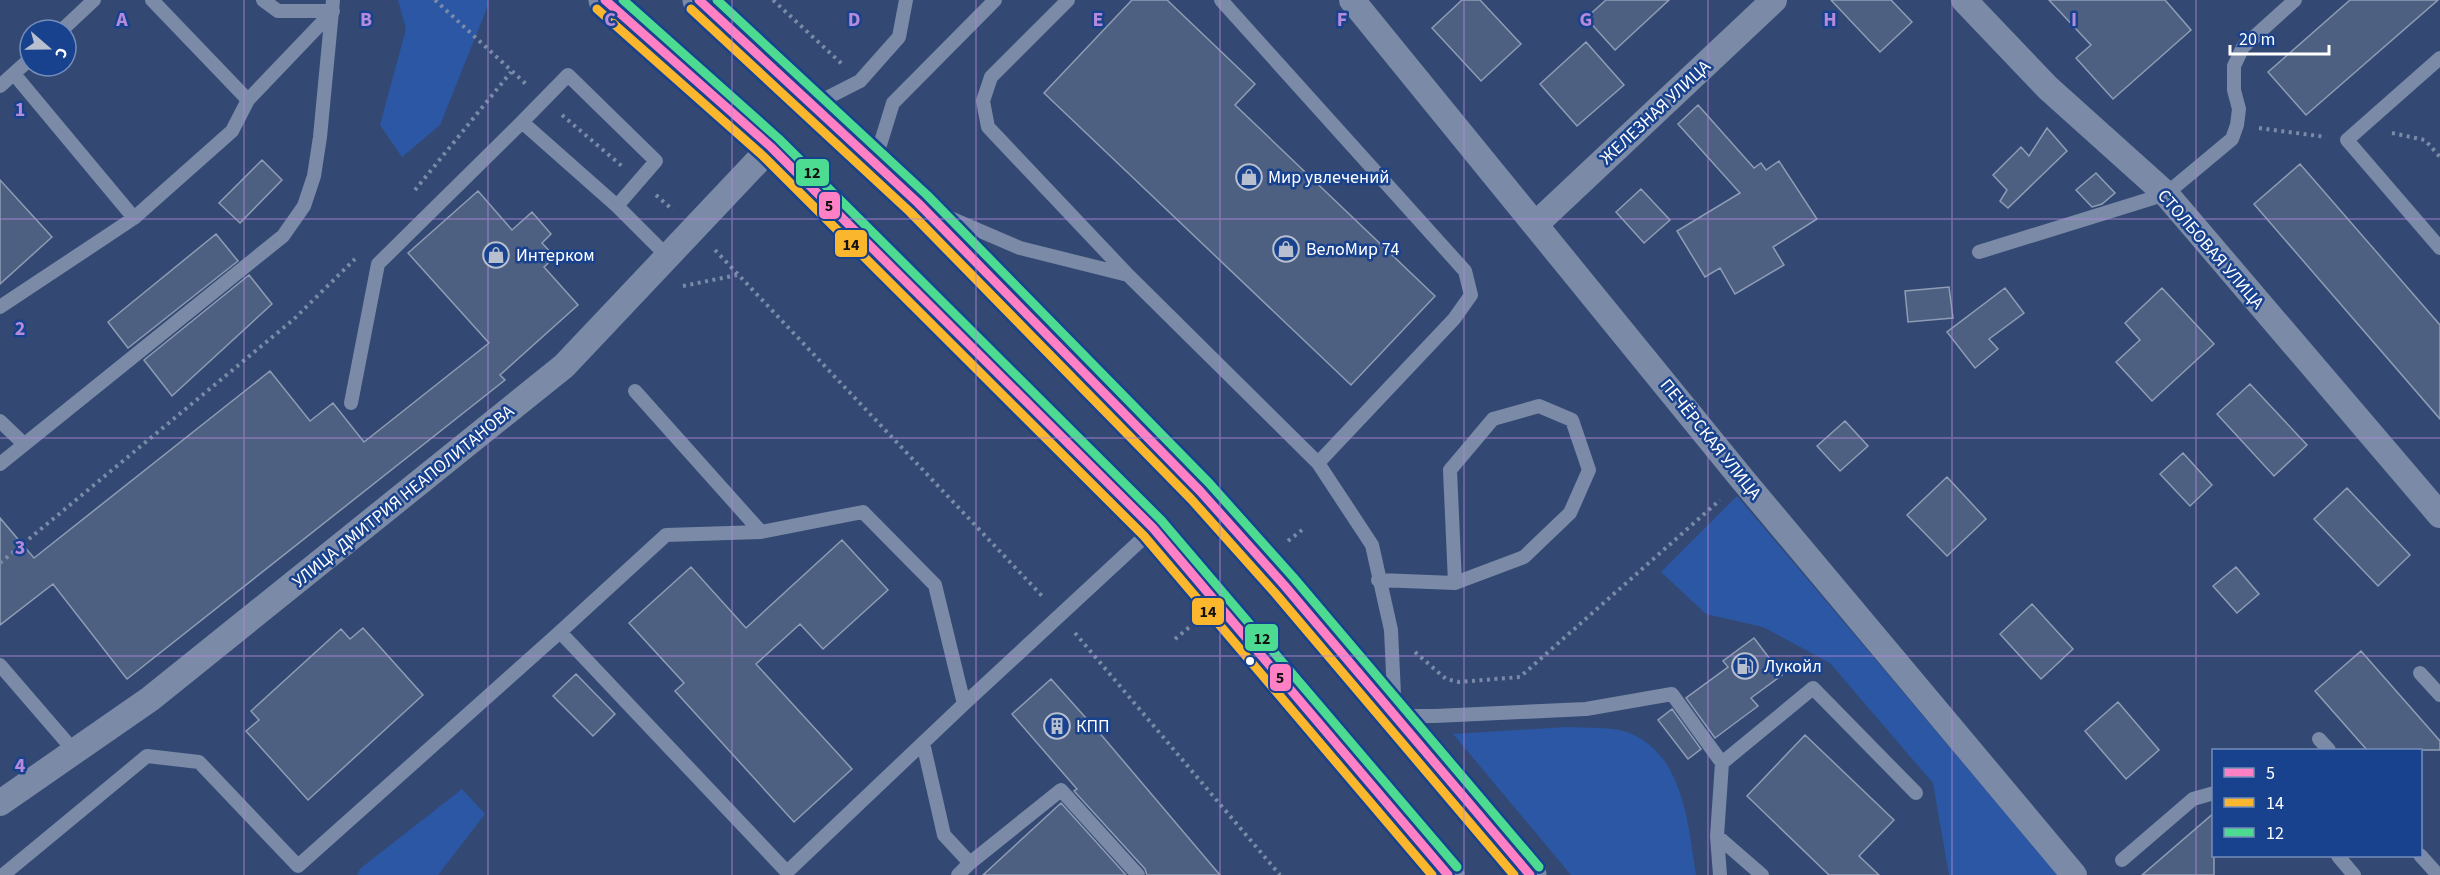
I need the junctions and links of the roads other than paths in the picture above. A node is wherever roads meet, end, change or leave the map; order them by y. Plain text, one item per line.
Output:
1 (94, 0) edge
2 (152, 0) edge
3 (263, 0) edge
4 (605, 0) edge
5 (699, 0) edge
6 (906, 0) edge
7 (995, 0) edge
8 (1068, 0) edge
9 (1221, 0) edge
10 (1352, 0) edge
11 (1774, 0) edge
12 (1964, 0) edge
13 (2295, 0) edge
14 (333, 6) edge
15 (75, 18) edge
16 (2440, 58) edge
17 (18, 70) edge
18 (14, 74) junction
19 (0, 86) edge
20 (248, 100) junction
21 (811, 106) junction
22 (522, 122) junction
23 (771, 147) junction
24 (874, 163) junction
25 (2166, 194) junction
26 (918, 203) junction
27 (617, 206) junction
28 (134, 218) junction
29 (1536, 224) junction
30 (2440, 248) edge
31 (1979, 252) dead end
32 (667, 256) junction
33 (1128, 275) junction
34 (0, 307) edge
35 (635, 391) dead end
36 (351, 403) dead end
37 (0, 421) edge
38 (24, 444) junction
39 (1318, 463) junction
40 (0, 464) edge
41 (2440, 515) edge
42 (1154, 528) junction
43 (761, 532) junction
44 (1378, 580) junction
45 (1455, 583) junction
46 (560, 632) junction
47 (0, 665) edge
48 (2420, 673) dead end
49 (2440, 695) edge
50 (964, 704) junction
51 (1395, 716) junction
52 (2319, 739) dead end
53 (923, 743) junction
54 (2328, 749) edge
55 (75, 752) junction
56 (1722, 763) junction
57 (1916, 793) dead end
58 (2212, 794) edge
59 (0, 804) edge
60 (1717, 836) junction
61 (2422, 856) edge
62 (2339, 857) edge
63 (2122, 860) dead end
64 (970, 863) junction
65 (296, 871) edge
66 (3, 875) edge
67 (958, 875) edge
68 (1138, 875) edge
69 (1448, 875) edge
70 (1530, 875) edge
71 (1720, 875) edge
72 (1762, 875) edge
73 (2074, 875) edge
74 (2354, 875) edge
75 (2438, 875) edge

1 - 15 lane
2 - 20 lane
3 - 14 lane
4 - 23 main road
5 - 21 main road
6 - 21 lane
7 - 24 lane
8 - 33 lane
9 - 39 lane
10 - 29 street, ПЕЧЁРСКАЯ УЛИЦА
11 - 29 street, ЖЕЛЕЗНАЯ УЛИЦА
12 - 25 street, СТОЛБОВАЯ УЛИЦА
13 - 25 lane
14 - 20 lane
14 - 38 lane
16 - 30 lane
17 - 18 lane
18 - 19 lane
18 - 28 lane
20 - 28 lane
21 - 24 main road
22 - 27 lane
22 - 27 lane
22 - 36 lane
23 - 32 street, УЛИЦА ДМИТРИЯ НЕАПОЛИТАНОВА
23 - 42 main road
24 - 26 main road
25 - 31 lane
25 - 41 street, СТОЛБОВАЯ УЛИЦА
26 - 33 lane
26 - 51 main road
27 - 32 lane
28 - 34 lane
29 - 73 street, ПЕЧЁРСКАЯ УЛИЦА
32 - 55 street, УЛИЦА ДМИТРИЯ НЕАПОЛИТАНОВА
33 - 39 lane
35 - 43 lane
37 - 38 lane
38 - 40 lane
39 - 44 lane
42 - 50 lane
42 - 69 main road
43 - 46 lane
43 - 50 lane
44 - 45 lane
44 - 51 lane
45 - 45 lane
46 - 53 lane
46 - 65 lane
47 - 55 lane
48 - 49 lane
50 - 53 lane
51 - 56 lane
51 - 70 main road
52 - 54 lane
53 - 64 lane
55 - 59 street, УЛИЦА ДМИТРИЯ НЕАПОЛИТАНОВА
56 - 57 lane
56 - 60 lane
58 - 63 lane
60 - 71 lane
60 - 72 lane
61 - 75 lane
62 - 74 lane
64 - 67 lane
64 - 68 lane
65 - 66 lane

